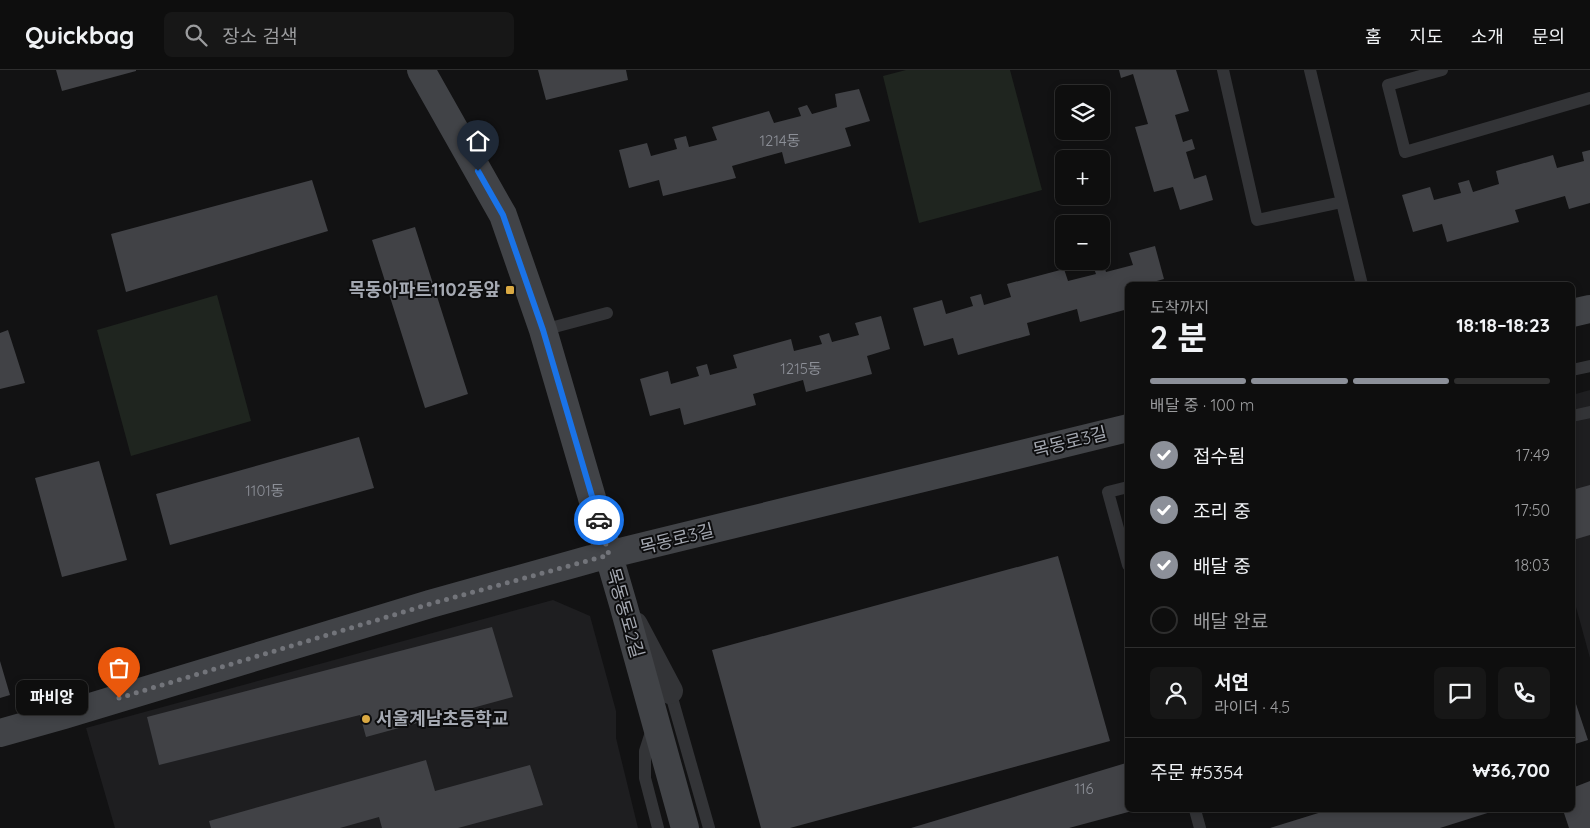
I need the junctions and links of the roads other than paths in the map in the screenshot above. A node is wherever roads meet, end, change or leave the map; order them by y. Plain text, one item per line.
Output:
1 (421, 70) edge
2 (1223, 70) edge
3 (1310, 70) edge
4 (1442, 70) edge
5 (1590, 98) edge
6 (1342, 202) junction
7 (1361, 282) edge
8 (1590, 309) edge
9 (607, 312) dead end
10 (1575, 313) edge
11 (543, 330) junction
12 (1590, 366) edge
13 (1575, 369) edge
14 (1590, 412) edge
15 (1575, 415) edge
16 (1125, 429) edge
17 (1125, 487) edge
18 (1125, 554) edge
19 (609, 555) junction
20 (623, 604) junction
21 (670, 691) joint
22 (654, 720) junction
23 (0, 733) edge
24 (1196, 812) edge
25 (658, 828) edge
26 (685, 828) edge
27 (709, 828) edge
28 (1200, 828) edge

1 - 11 street, 목동동로2길
2 - 6 lane
3 - 6 lane
4 - 5 lane
6 - 7 lane
8 - 10 street
9 - 11 lane
11 - 19 street, 목동동로2길
12 - 13 lane
14 - 15 lane
16 - 19 street, 목동로3길
17 - 18 lane
19 - 20 street, 목동동로2길
19 - 23 street, 목동로3길
20 - 21 street
20 - 22 street, 목동동로2길
21 - 27 lane
22 - 25 lane
22 - 26 street, 목동동로2길
24 - 28 lane

